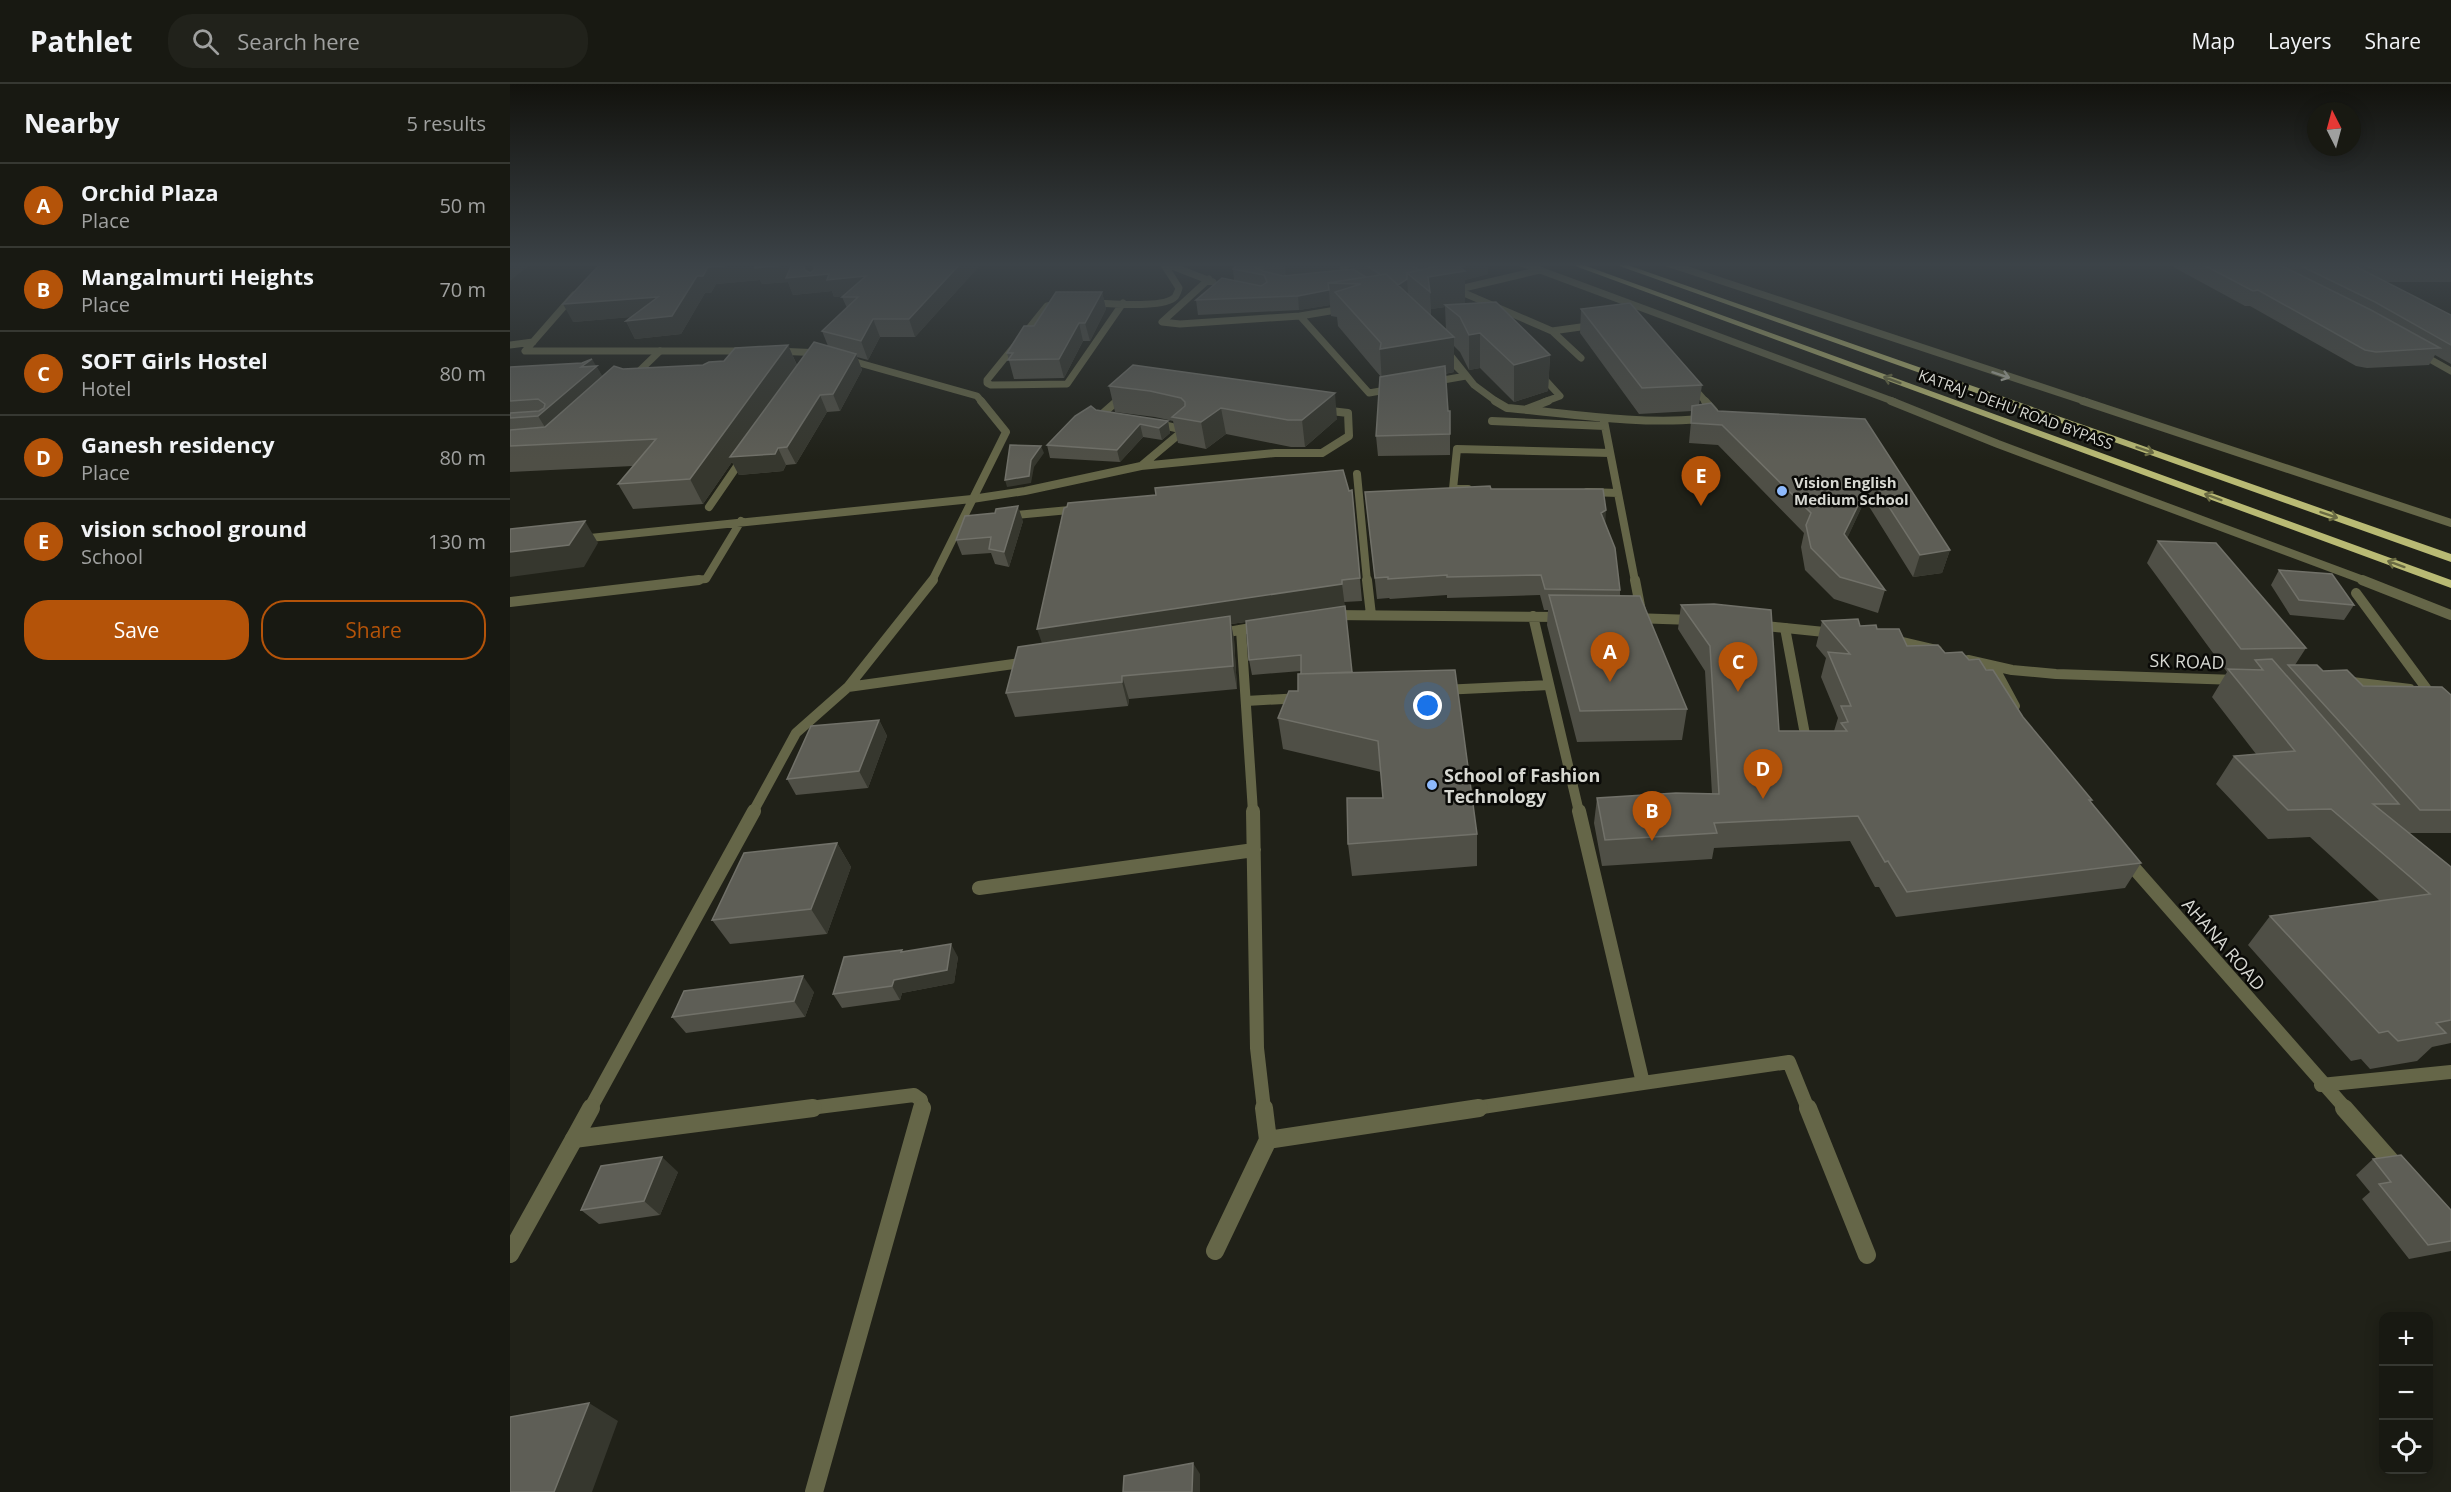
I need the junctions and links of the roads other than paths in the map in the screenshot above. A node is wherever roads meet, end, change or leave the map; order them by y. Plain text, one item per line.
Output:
1 (545, 329) edge
2 (1029, 329) edge
3 (1105, 329) edge
4 (1312, 329) edge
5 (1417, 329) edge
6 (1424, 329) edge
7 (1547, 329) edge
8 (1567, 329) edge
9 (1697, 329) edge
10 (1751, 329) edge
11 (1801, 329) edge
12 (1864, 329) edge
13 (1552, 331) junction
14 (533, 342) junction
15 (510, 345) edge
16 (2413, 350) edge
17 (525, 351) junction
18 (660, 351) junction
19 (763, 351) edge
20 (816, 351) junction
21 (827, 354) edge
22 (839, 357) edge
23 (1581, 358) dead end
24 (524, 362) dead end
25 (809, 362) edge
26 (737, 363) edge
27 (1532, 365) edge
28 (2451, 371) edge
29 (1466, 376) junction
30 (1683, 376) edge
31 (625, 384) edge
32 (1130, 391) edge
33 (1313, 408) edge
34 (1523, 410) junction
35 (1122, 419) edge
36 (1492, 421) dead end
37 (1143, 422) edge
38 (747, 451) edge
39 (1610, 453) junction
40 (1141, 466) junction
41 (1357, 474) dead end
42 (1476, 489) edge
43 (1582, 492) edge
44 (1618, 493) junction
45 (972, 499) junction
46 (709, 507) dead end
47 (1086, 508) edge
48 (996, 518) edge
49 (973, 520) edge
50 (741, 521) junction
51 (962, 521) junction
52 (2451, 523) edge
53 (568, 540) edge
54 (2451, 558) edge
55 (2451, 584) edge
56 (2356, 593) dead end
57 (510, 602) edge
58 (1371, 615) junction
59 (2451, 615) edge
60 (1533, 616) junction
61 (1577, 617) edge
62 (1315, 618) edge
63 (1620, 618) edge
64 (1642, 618) junction
65 (1704, 620) edge
66 (1273, 625) edge
67 (1750, 625) edge
68 (1785, 628) junction
69 (1241, 630) junction
70 (1851, 635) edge
71 (1206, 636) edge
72 (1883, 638) edge
73 (1949, 654) edge
74 (1960, 657) edge
75 (1044, 660) edge
76 (1994, 667) junction
77 (2249, 680) edge
78 (2332, 680) edge
79 (1549, 685) junction
80 (848, 687) junction
81 (1433, 691) edge
82 (2429, 692) junction
83 (2451, 695) edge
84 (1316, 697) edge
85 (1246, 701) junction
86 (2451, 714) edge
87 (2020, 717) edge
88 (1807, 745) edge
89 (2118, 849) edge
90 (1254, 850) junction
91 (979, 888) dead end
92 (2451, 1072) edge
93 (1643, 1083) junction
94 (2321, 1085) junction
95 (574, 1138) junction
96 (1268, 1140) junction
97 (2405, 1177) edge
98 (1215, 1251) dead end
99 (510, 1254) edge
100 (1867, 1255) dead end
101 (814, 1492) edge

1 - 14 street
2 - 3 street
4 - 29 street
5 - 29 street
6 - 29 street
7 - 13 street
8 - 13 street
9 - 59 street
55 -> 10 highway, KATRAJ - DEHU ROAD BYPASS
11 -> 54 highway, KATRAJ - DEHU ROAD BYPASS
12 -> 52 street
13 - 23 street
14 - 15 street
14 - 17 street
16 - 28 street
17 - 18 street
17 - 24 street
18 - 26 street
18 - 31 street
19 - 20 street
20 - 21 street
20 - 25 street
22 - 45 street
27 - 34 street
29 - 34 street
30 - 34 street
32 - 35 street
33 - 40 street
36 - 39 street
37 - 40 street
38 - 46 street
39 - 42 street
39 - 44 street
40 - 45 street
41 - 58 street
43 - 44 street
44 - 64 street
45 - 50 street
45 - 51 street
47 - 48 street
49 - 51 street
50 - 53 street
50 - 57 street
51 - 80 street
56 - 82 street
58 - 60 street
58 - 62 street
60 - 61 street
60 - 79 street
63 - 64 street
64 - 65 street
66 - 69 street
67 - 68 street
68 - 70 street
68 - 88 street
69 - 71 street
69 - 85 street
72 - 73 street
74 - 76 street, SK ROAD
75 - 80 street
76 - 77 street, SK ROAD
76 - 87 street
78 - 82 street
79 - 81 street
79 - 93 street
80 - 95 street
82 - 83 street
82 - 86 street
84 - 85 street
85 - 90 street
89 - 94 street, AHANA ROAD
90 - 91 street
90 - 96 street
92 - 94 street
93 - 96 street
93 - 100 street
94 - 97 street, AHANA ROAD
95 - 99 street
95 - 101 street
96 - 98 street

